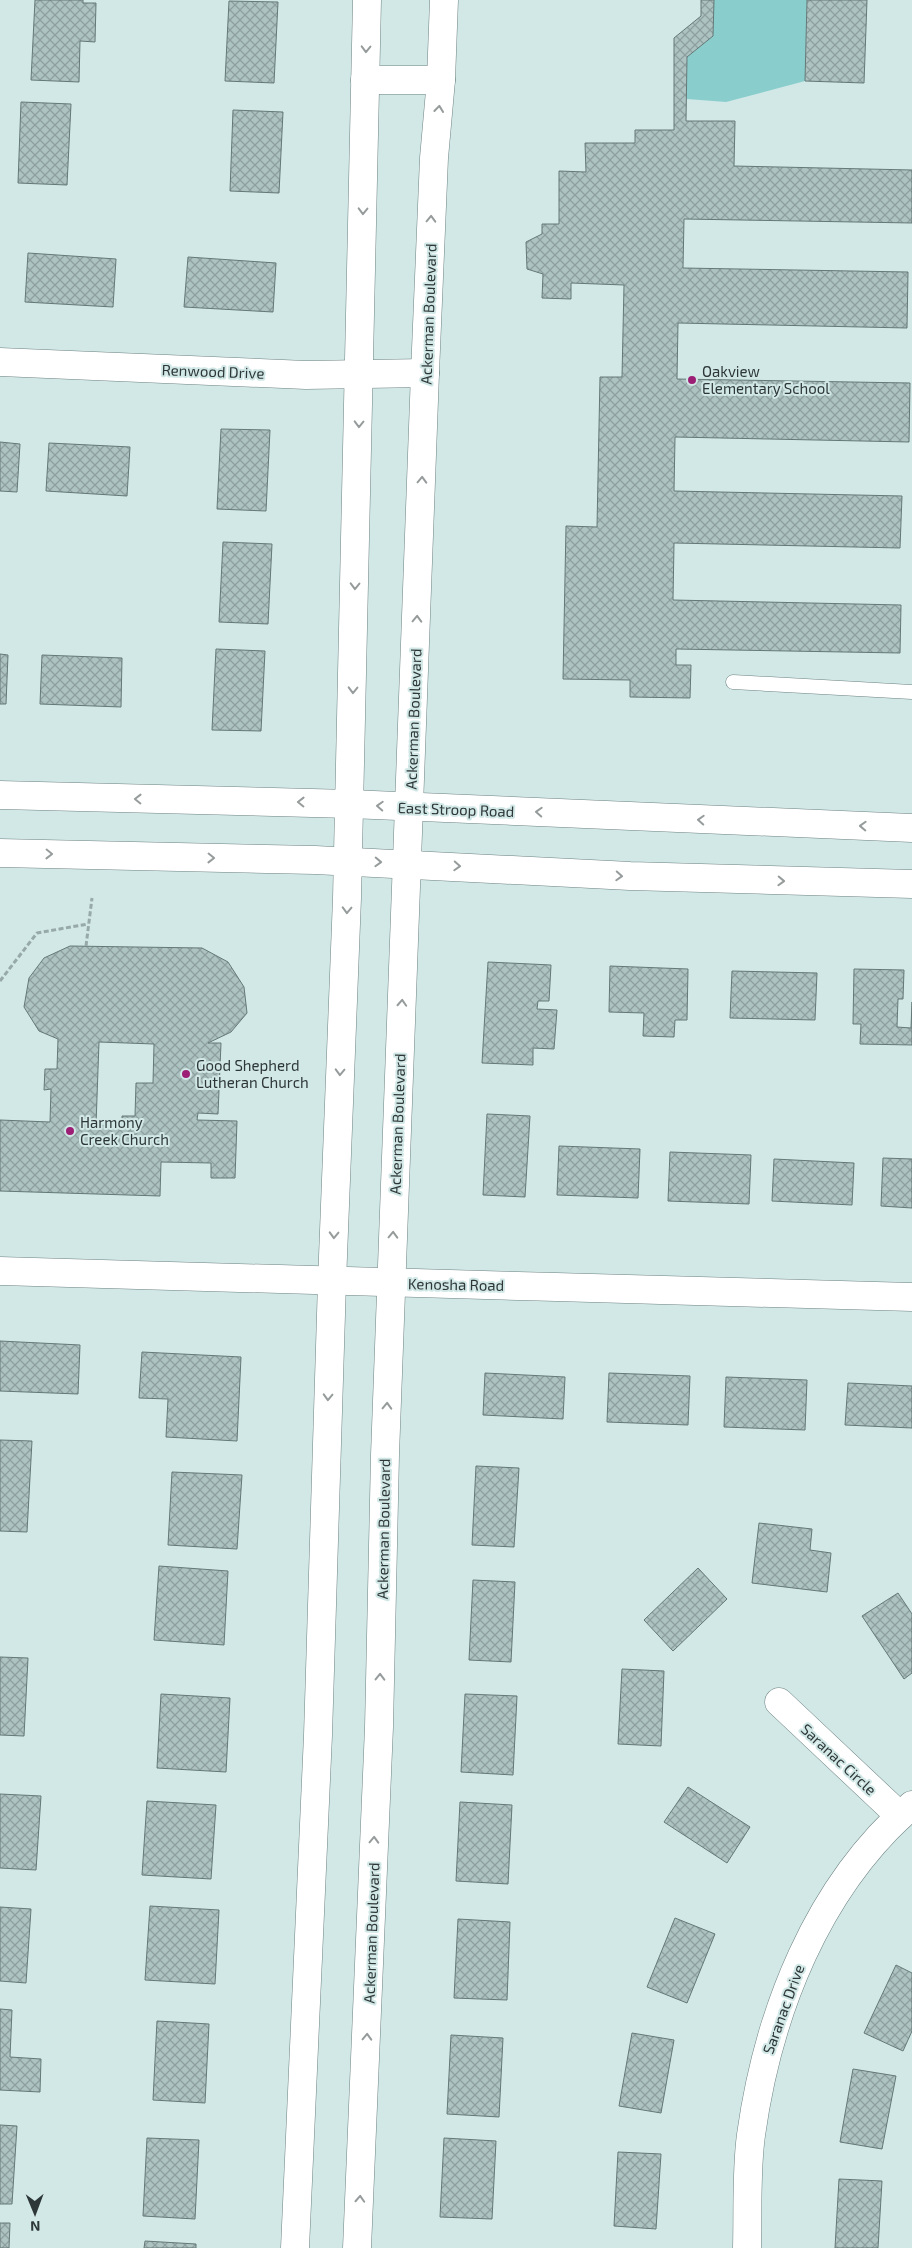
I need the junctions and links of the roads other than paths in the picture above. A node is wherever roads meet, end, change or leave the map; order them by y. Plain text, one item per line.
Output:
1 (367, 0) edge
2 (444, 0) edge
3 (365, 80) junction
4 (442, 80) junction
5 (0, 362) edge
6 (425, 373) junction
7 (360, 375) junction
8 (733, 682) dead end
9 (912, 692) edge
10 (0, 795) edge
11 (350, 804) junction
12 (410, 807) junction
13 (912, 828) edge
14 (0, 853) edge
15 (348, 861) junction
16 (408, 864) junction
17 (912, 884) edge
18 (0, 1271) edge
19 (332, 1282) junction
20 (391, 1283) junction
21 (912, 1297) edge
22 (778, 1702) dead end
23 (906, 1811) edge
24 (295, 2248) edge
25 (357, 2248) edge
26 (747, 2248) edge

1 -> 3 street
2 - 4 street, Ackerman Boulevard
3 - 4 street
3 -> 7 street
6 -> 4 street, Ackerman Boulevard
5 - 7 street, Renwood Drive
6 - 7 street, Renwood Drive
12 -> 6 street, Ackerman Boulevard
7 -> 11 street
8 - 9 lane
11 -> 10 street, East Stroop Road
12 -> 11 street, East Stroop Road
11 - 15 street
13 -> 12 street, East Stroop Road
12 - 16 street, Ackerman Boulevard
14 -> 15 street
15 -> 16 street
15 -> 19 street
16 -> 17 street
20 -> 16 street, Ackerman Boulevard
18 - 19 street, Kenosha Road
19 - 20 street, Kenosha Road
19 -> 24 street
20 - 21 street, Kenosha Road
25 -> 20 street, Ackerman Boulevard
22 - 23 street, Saranac Circle
23 - 26 street, Saranac Drive

